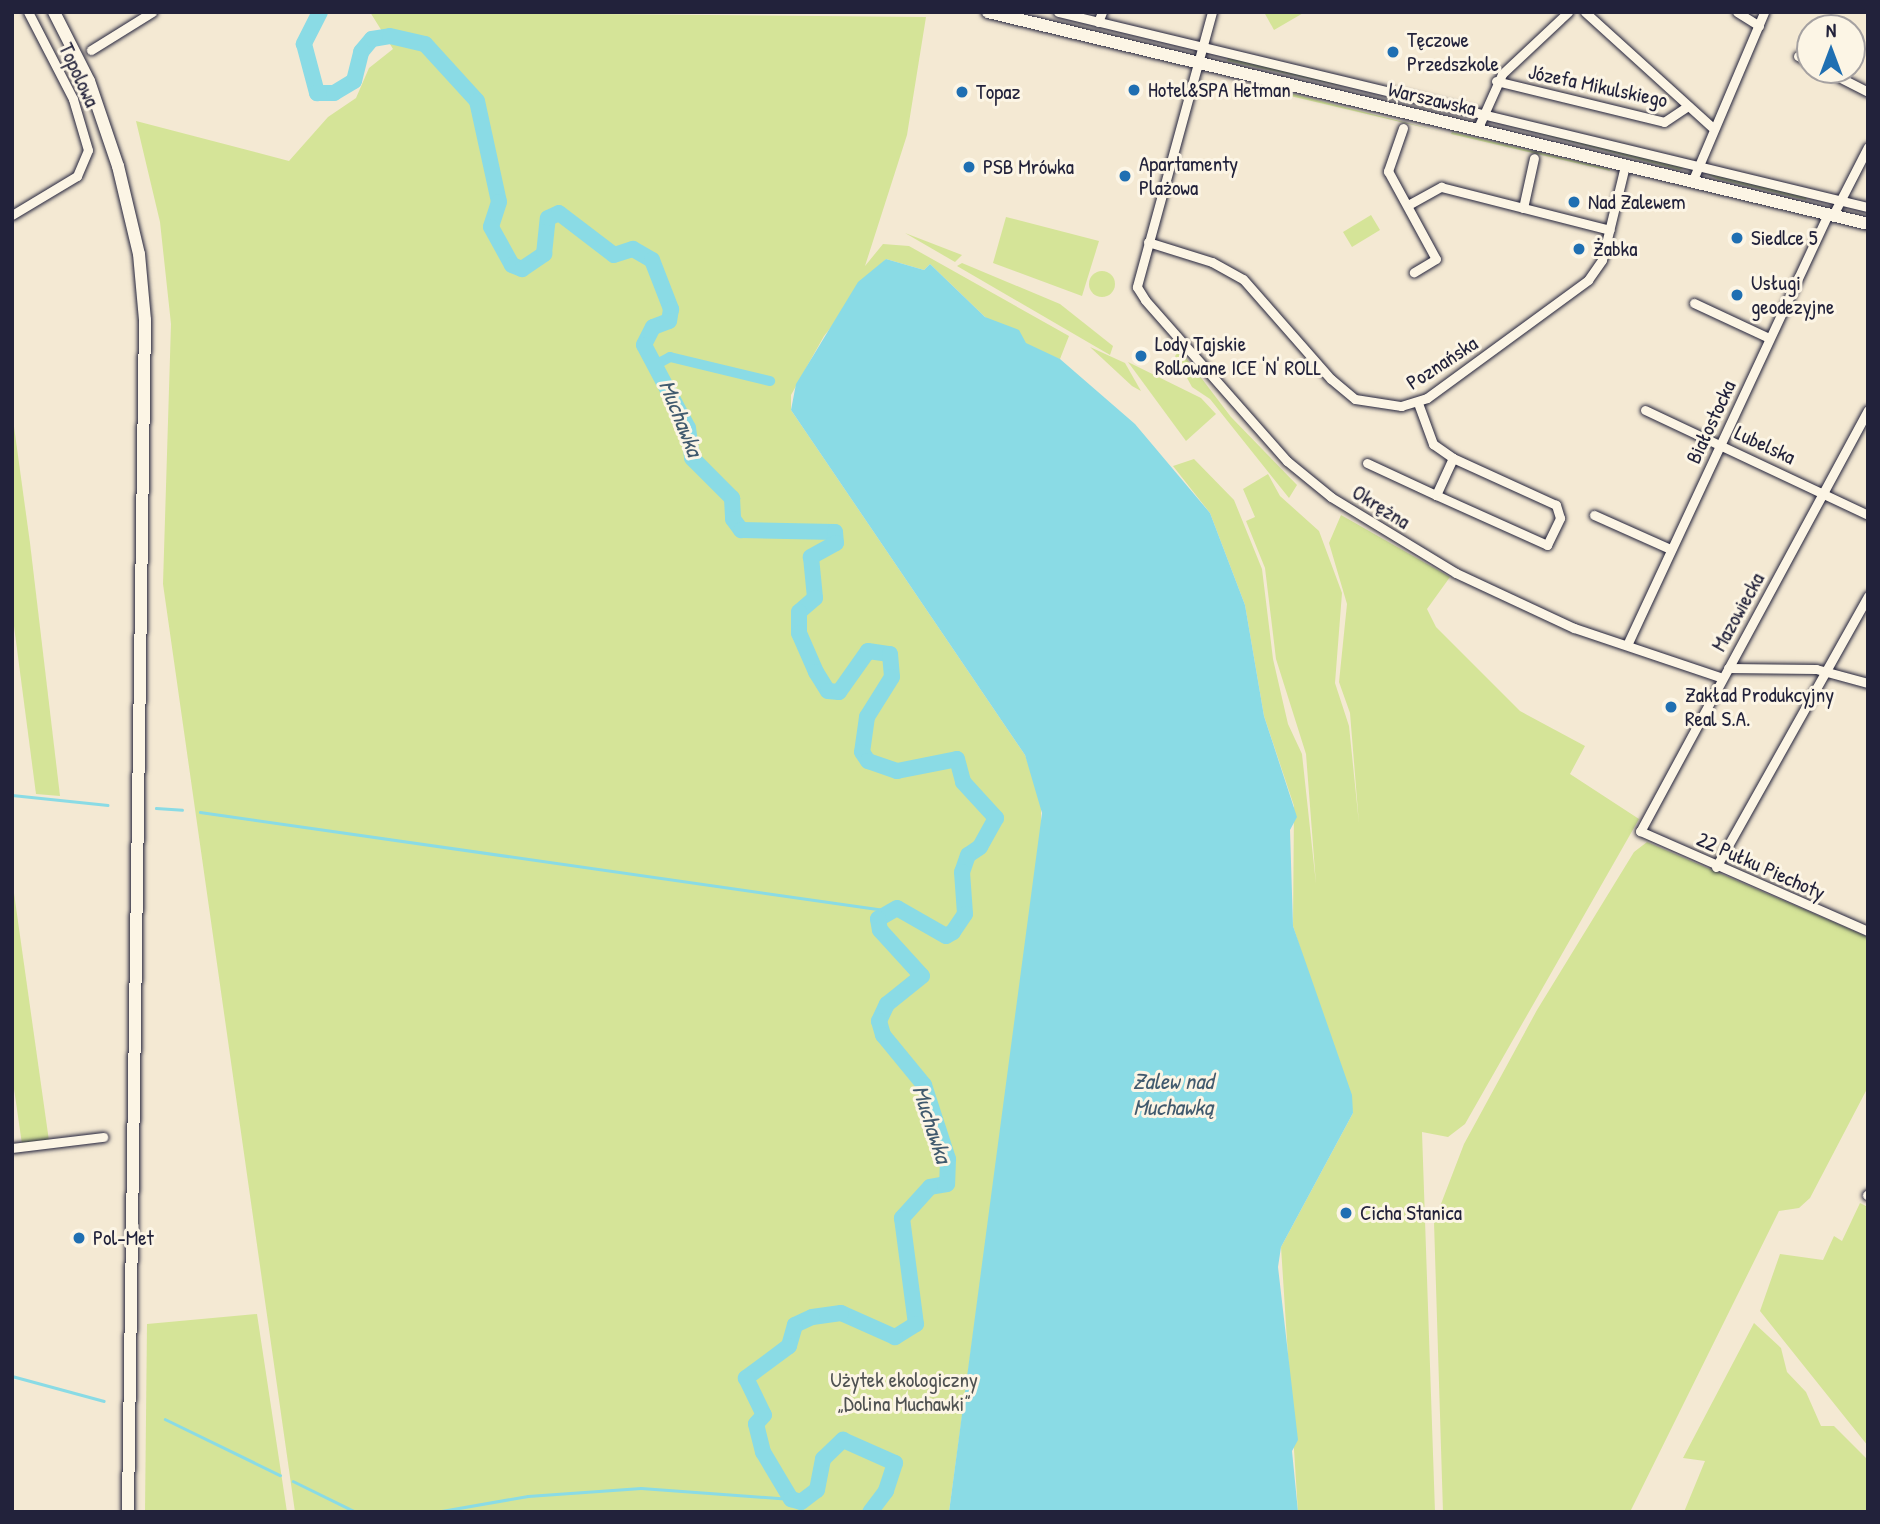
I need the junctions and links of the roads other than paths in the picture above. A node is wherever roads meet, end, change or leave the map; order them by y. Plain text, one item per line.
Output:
1 (28, 12) edge
2 (54, 12) edge
3 (152, 12) edge
4 (988, 12) edge
5 (1058, 12) edge
6 (1212, 12) edge
7 (1568, 12) edge
8 (1585, 12) edge
9 (1737, 12) edge
10 (1764, 12) edge
11 (1100, 17) edge
12 (1759, 26) junction
13 (1198, 46) junction
14 (91, 50) dead end
15 (1194, 63) junction
16 (1496, 81) junction
17 (1852, 84) edge
18 (1868, 92) edge
19 (1686, 107) junction
20 (1482, 115) junction
21 (1712, 127) junction
22 (1403, 128) dead end
23 (1478, 130) junction
24 (1868, 147) edge
25 (1534, 158) dead end
26 (1625, 166) junction
27 (1697, 167) junction
28 (1692, 182) junction
29 (1840, 200) junction
30 (1408, 205) junction
31 (1868, 207) edge
32 (1523, 208) junction
33 (12, 215) edge
34 (1830, 215) junction
35 (1868, 224) edge
36 (1609, 230) junction
37 (1148, 242) junction
38 (1414, 272) dead end
39 (1694, 303) dead end
40 (1769, 338) junction
41 (1418, 403) junction
42 (1645, 410) dead end
43 (1868, 410) edge
44 (1719, 443) junction
45 (1453, 458) junction
46 (1367, 463) dead end
47 (1824, 492) junction
48 (1436, 495) junction
49 (1594, 515) dead end
50 (1868, 515) edge
51 (1670, 549) junction
52 (1868, 596) edge
53 (1627, 645) junction
54 (1728, 668) junction
55 (1825, 670) junction
56 (1720, 677) junction
57 (1868, 683) edge
58 (1640, 831) joint
59 (1716, 867) junction
60 (1868, 931) edge
61 (103, 1137) dead end
62 (12, 1148) edge
63 (128, 1512) edge

1 - 33 street, Topolowa
2 - 63 main road
3 - 14 street
4 - 15 main road, Warszawska
5 - 11 street
6 - 13 street, Okrężna
7 - 16 street
8 - 19 street
9 - 12 street
10 - 12 street
11 - 13 street
12 - 21 street
13 - 15 street, Okrężna
13 - 20 street
15 - 23 main road, Warszawska
15 - 37 street, Okrężna
16 - 19 street, Józefa Mikulskiego
16 - 20 street
17 - 18 street
19 - 21 street
20 - 23 street
20 - 27 street
21 - 27 street
22 - 30 street
23 - 26 main road, Warszawska
24 - 29 street, Białostocka
25 - 32 street
26 - 28 main road, Warszawska
26 - 36 street, Poznańska
27 - 28 street
27 - 29 street
28 - 34 main road, Warszawska
29 - 31 street
29 - 34 street, Białostocka
30 - 32 street
30 - 38 street
32 - 36 street
34 - 35 main road, Warszawska
34 - 40 street, Białostocka
36 - 41 street, Poznańska
37 - 41 street, Poznańska
37 - 53 street, Okrężna
39 - 40 street
40 - 44 street, Białostocka
41 - 45 street
42 - 44 street, Lubelska
43 - 47 street, Mazowiecka
44 - 47 street, Lubelska
44 - 51 street, Białostocka
45 - 48 street
45 - 48 street
46 - 48 street
47 - 50 street, Lubelska
47 - 54 street, Mazowiecka
49 - 51 street
51 - 53 street, Białostocka
52 - 55 street
53 - 56 street, Okrężna
54 - 55 street
54 - 56 street, Mazowiecka
55 - 57 street
55 - 59 street
56 - 58 street, Mazowiecka
58 - 59 street, 22 Pułku Piechoty
59 - 60 street, 22 Pułku Piechoty
61 - 62 street

